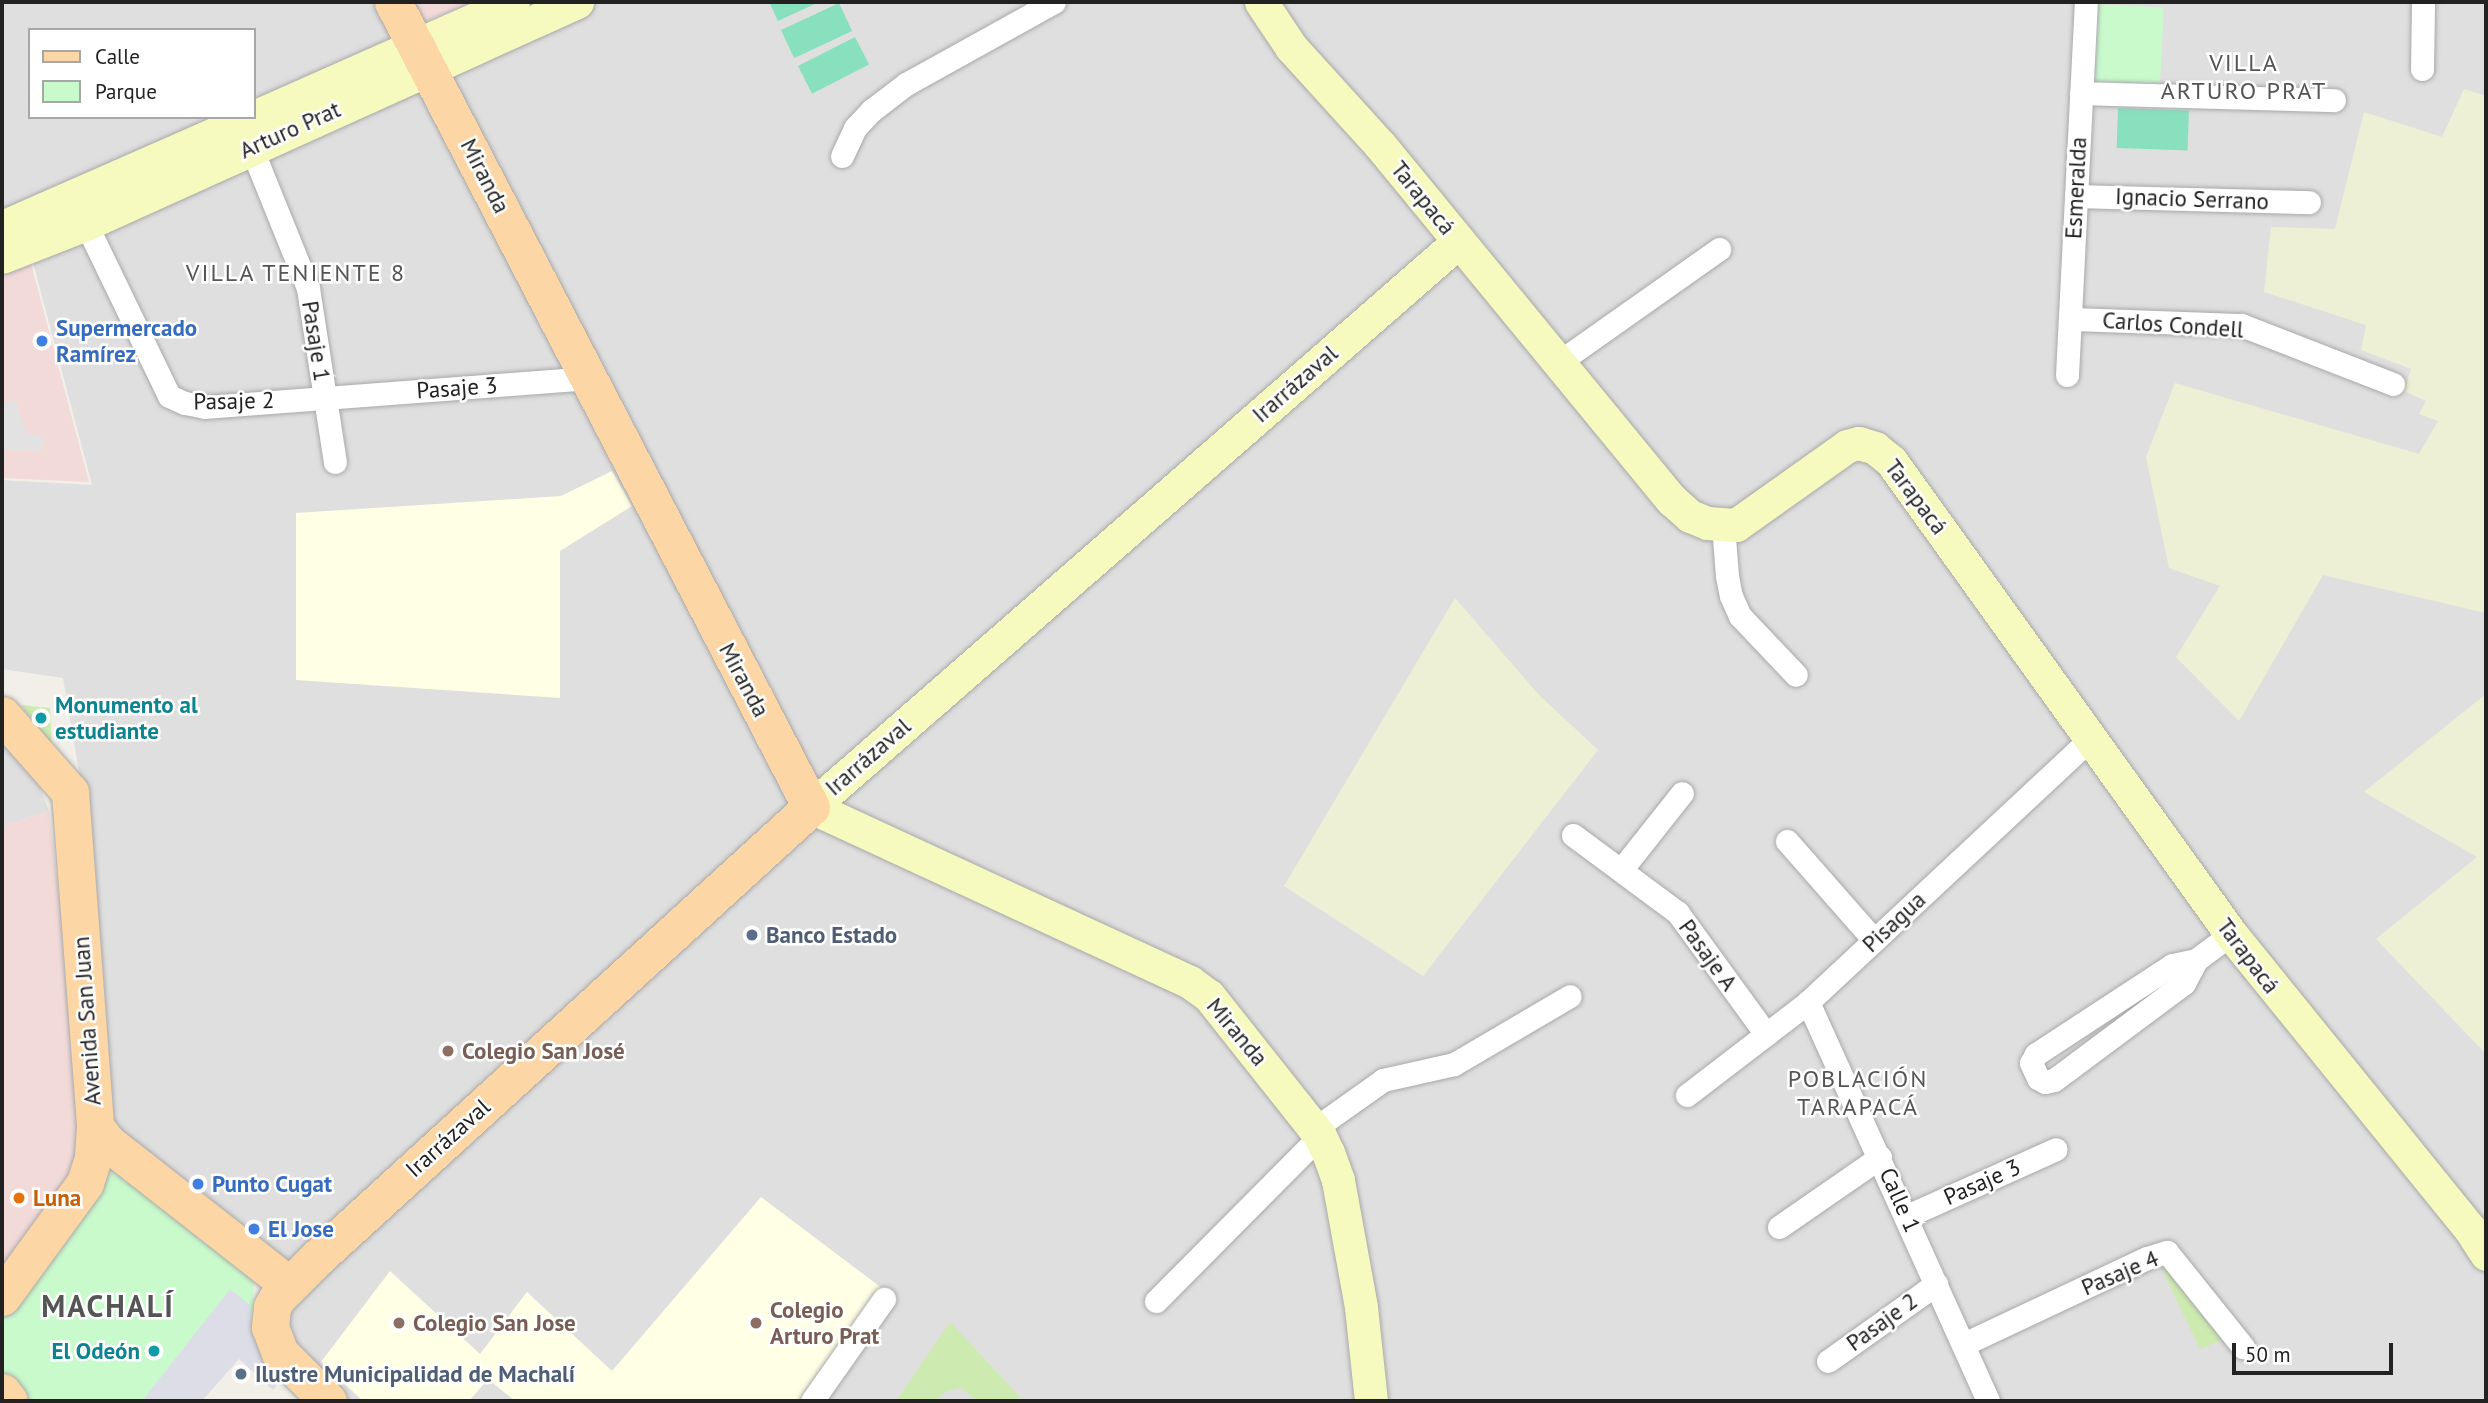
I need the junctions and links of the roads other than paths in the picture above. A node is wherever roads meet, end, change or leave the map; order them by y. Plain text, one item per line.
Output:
1 (393, 2) edge
2 (513, 2) edge
3 (577, 2) edge
4 (1054, 2) edge
5 (1261, 2) edge
6 (2086, 2) edge
7 (2423, 2) edge
8 (422, 57) junction
9 (2422, 69) dead end
10 (2081, 93) junction
11 (2334, 100) dead end
12 (252, 127) edge
13 (842, 156) dead end
14 (2076, 196) junction
15 (2309, 202) dead end
16 (86, 224) junction
17 (2, 227) edge
18 (1458, 242) junction
19 (1719, 249) dead end
20 (2, 257) edge
21 (2070, 319) junction
22 (1559, 362) junction
23 (2067, 375) dead end
24 (589, 378) junction
25 (2393, 384) dead end
26 (324, 397) junction
27 (335, 462) dead end
28 (1723, 525) junction
29 (1796, 675) dead end
30 (2, 715) edge
31 (2091, 738) junction
32 (1682, 793) dead end
33 (811, 807) junction
34 (1573, 835) dead end
35 (1787, 841) dead end
36 (1621, 870) junction
37 (2231, 934) junction
38 (1874, 940) junction
39 (2196, 960) junction
40 (1570, 996) dead end
41 (1808, 1002) junction
42 (1766, 1034) junction
43 (1687, 1096) dead end
44 (95, 1127) junction
45 (1317, 1133) junction
46 (2056, 1149) dead end
47 (1880, 1157) junction
48 (1907, 1216) junction
49 (1779, 1227) dead end
50 (2486, 1254) edge
51 (1936, 1283) junction
52 (288, 1284) junction
53 (2, 1297) edge
54 (884, 1299) dead end
55 (1156, 1301) dead end
56 (1964, 1344) junction
57 (2243, 1347) dead end
58 (1828, 1361) dead end
59 (2, 1392) edge
60 (1988, 1400) edge
61 (9, 1401) edge
62 (328, 1401) edge
63 (812, 1401) edge
64 (1371, 1401) edge

1 - 8 main road, Miranda
2 - 8 street, Arturo Prat
3 - 8 street, Arturo Prat
4 - 13 street
5 - 18 street, Tarapacá
6 - 10 street, Esmeralda
7 - 9 street
8 - 12 street, Arturo Prat
8 - 24 main road, Miranda
10 - 11 street
10 - 14 street, Esmeralda
12 - 16 street, Arturo Prat
12 - 17 street, Arturo Prat
12 - 26 street, Pasaje 1
14 - 15 street, Ignacio Serrano
14 - 21 street, Esmeralda
16 - 20 street, Arturo Prat
16 - 26 street, Pasaje 2
18 - 22 street, Tarapacá
18 - 33 street, Irarrázaval
19 - 22 street
21 - 23 street, Esmeralda
21 - 25 street, Carlos Condell
22 - 28 street, Tarapacá
24 - 26 street, Pasaje 3
24 - 33 main road, Miranda
26 - 27 street, Pasaje 1
28 - 29 street
28 - 31 street, Tarapacá
30 - 44 main road, Avenida San Juan
31 - 37 street, Tarapacá
31 - 38 street, Pisagua
32 - 36 street
33 - 45 street, Miranda
33 - 52 main road, Irarrázaval
34 - 36 street, Pasaje A
35 - 38 street
36 - 42 street, Pasaje A
37 - 39 street
37 - 50 street, Tarapacá
38 - 41 street, Pisagua
39 - 39 street
40 - 45 street
41 - 42 street, Pisagua
41 - 47 street, Calle 1
42 - 43 street, Pisagua
44 - 52 main road, Avenida San Juan
44 - 53 main road
45 - 55 street
45 - 64 street, Miranda
46 - 48 street, Pasaje 3
47 - 48 street, Calle 1
47 - 49 street
48 - 51 street, Calle 1
51 - 56 street, Calle 1
51 - 58 street, Pasaje 2
52 - 62 main road
54 - 63 street
56 - 57 street, Pasaje 4
56 - 60 street, Calle 1
59 - 61 main road

